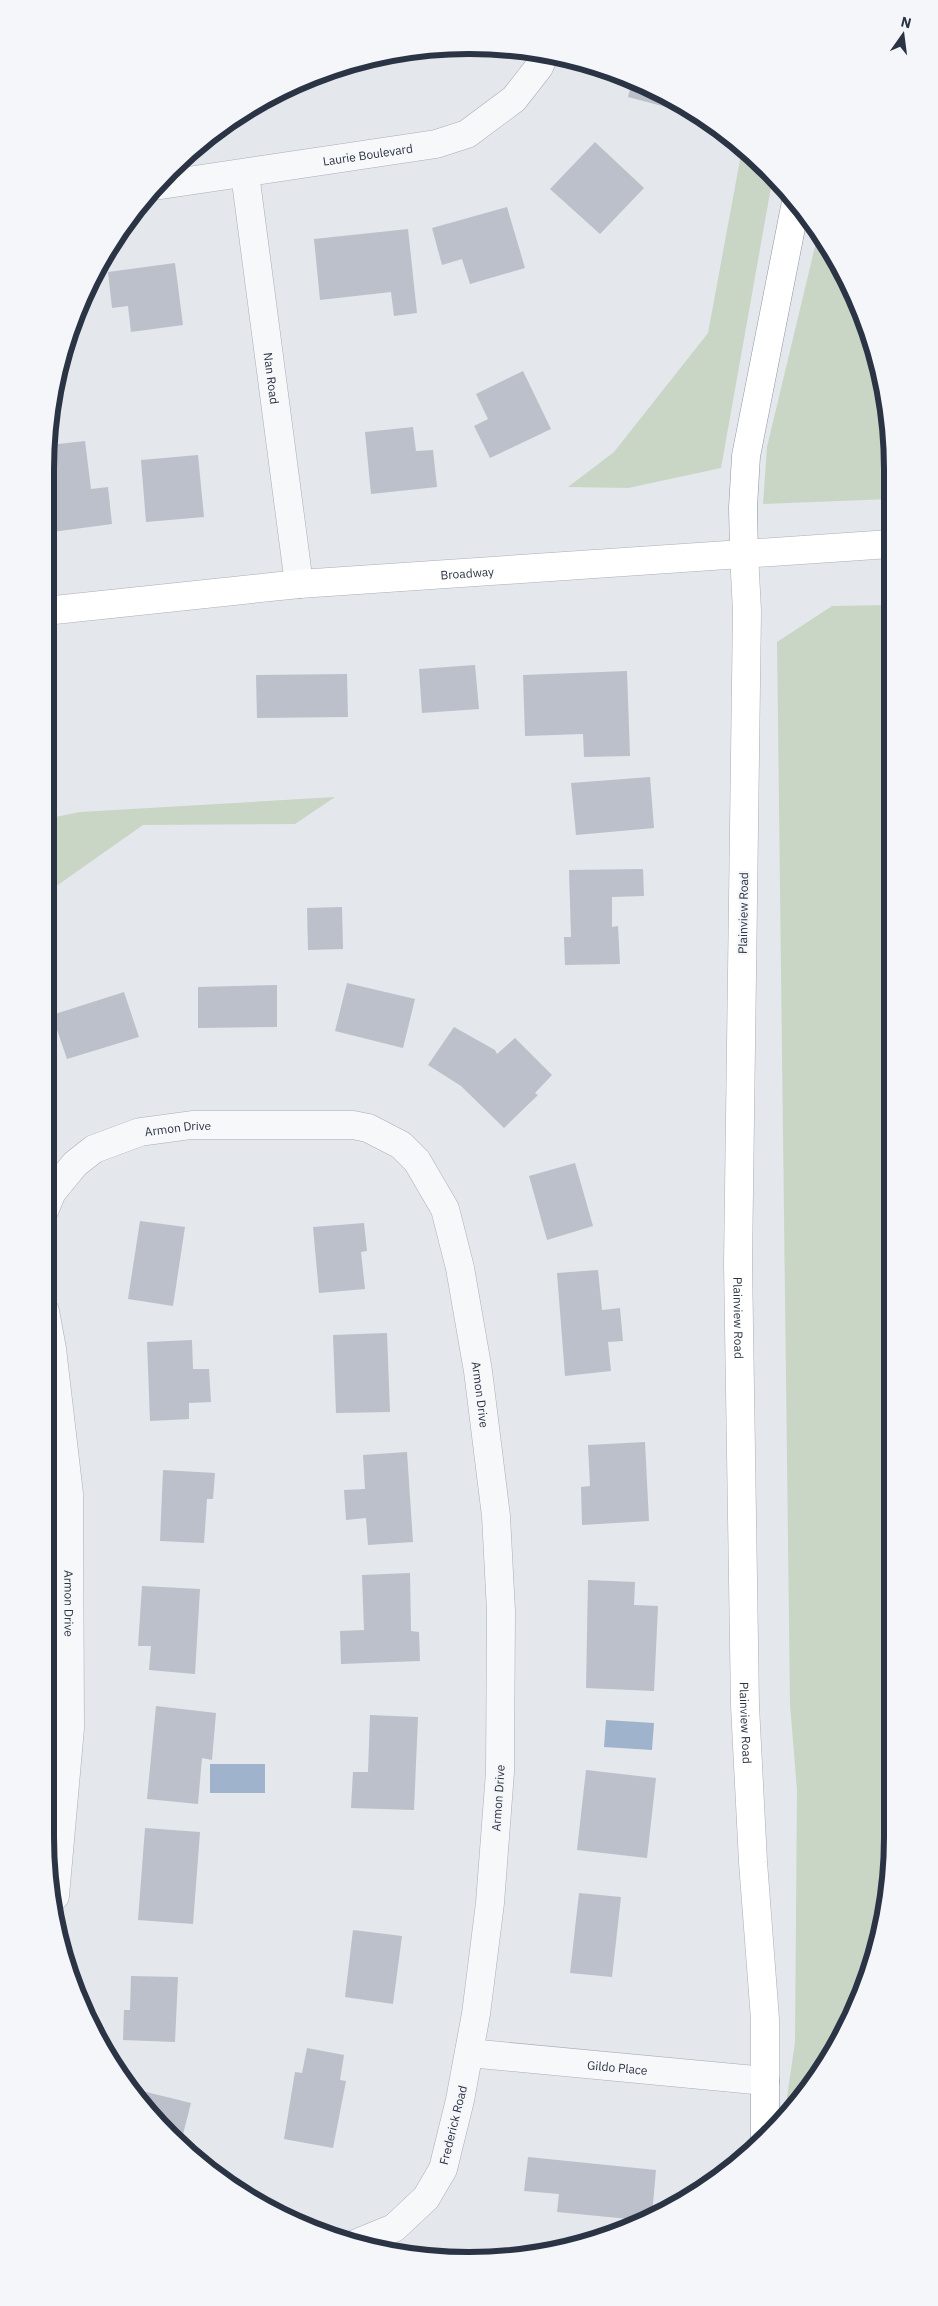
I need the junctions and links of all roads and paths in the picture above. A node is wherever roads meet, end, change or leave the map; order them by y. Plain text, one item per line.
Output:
1 (542, 61) edge
2 (245, 174) junction
3 (167, 184) edge
4 (794, 211) edge
5 (884, 544) edge
6 (744, 554) junction
7 (299, 584) junction
8 (54, 610) edge
9 (54, 1190) edge
10 (54, 1367) edge
11 (56, 1881) edge
12 (469, 2053) junction
13 (765, 2082) junction
14 (766, 2128) edge
15 (367, 2239) edge

1 - 2 street, Laurie Boulevard
2 - 3 street, Laurie Boulevard
2 - 7 street, Nan Road
4 - 6 main road, Plainview Road
5 - 6 main road, Broadway
6 - 7 main road, Broadway
6 - 13 main road, Plainview Road
7 - 8 main road, Broadway
9 - 12 street, Armon Drive
10 - 11 street, Armon Drive
12 - 13 street, Gildo Place
12 - 15 street, Frederick Road
13 - 14 main road, Plainview Road

